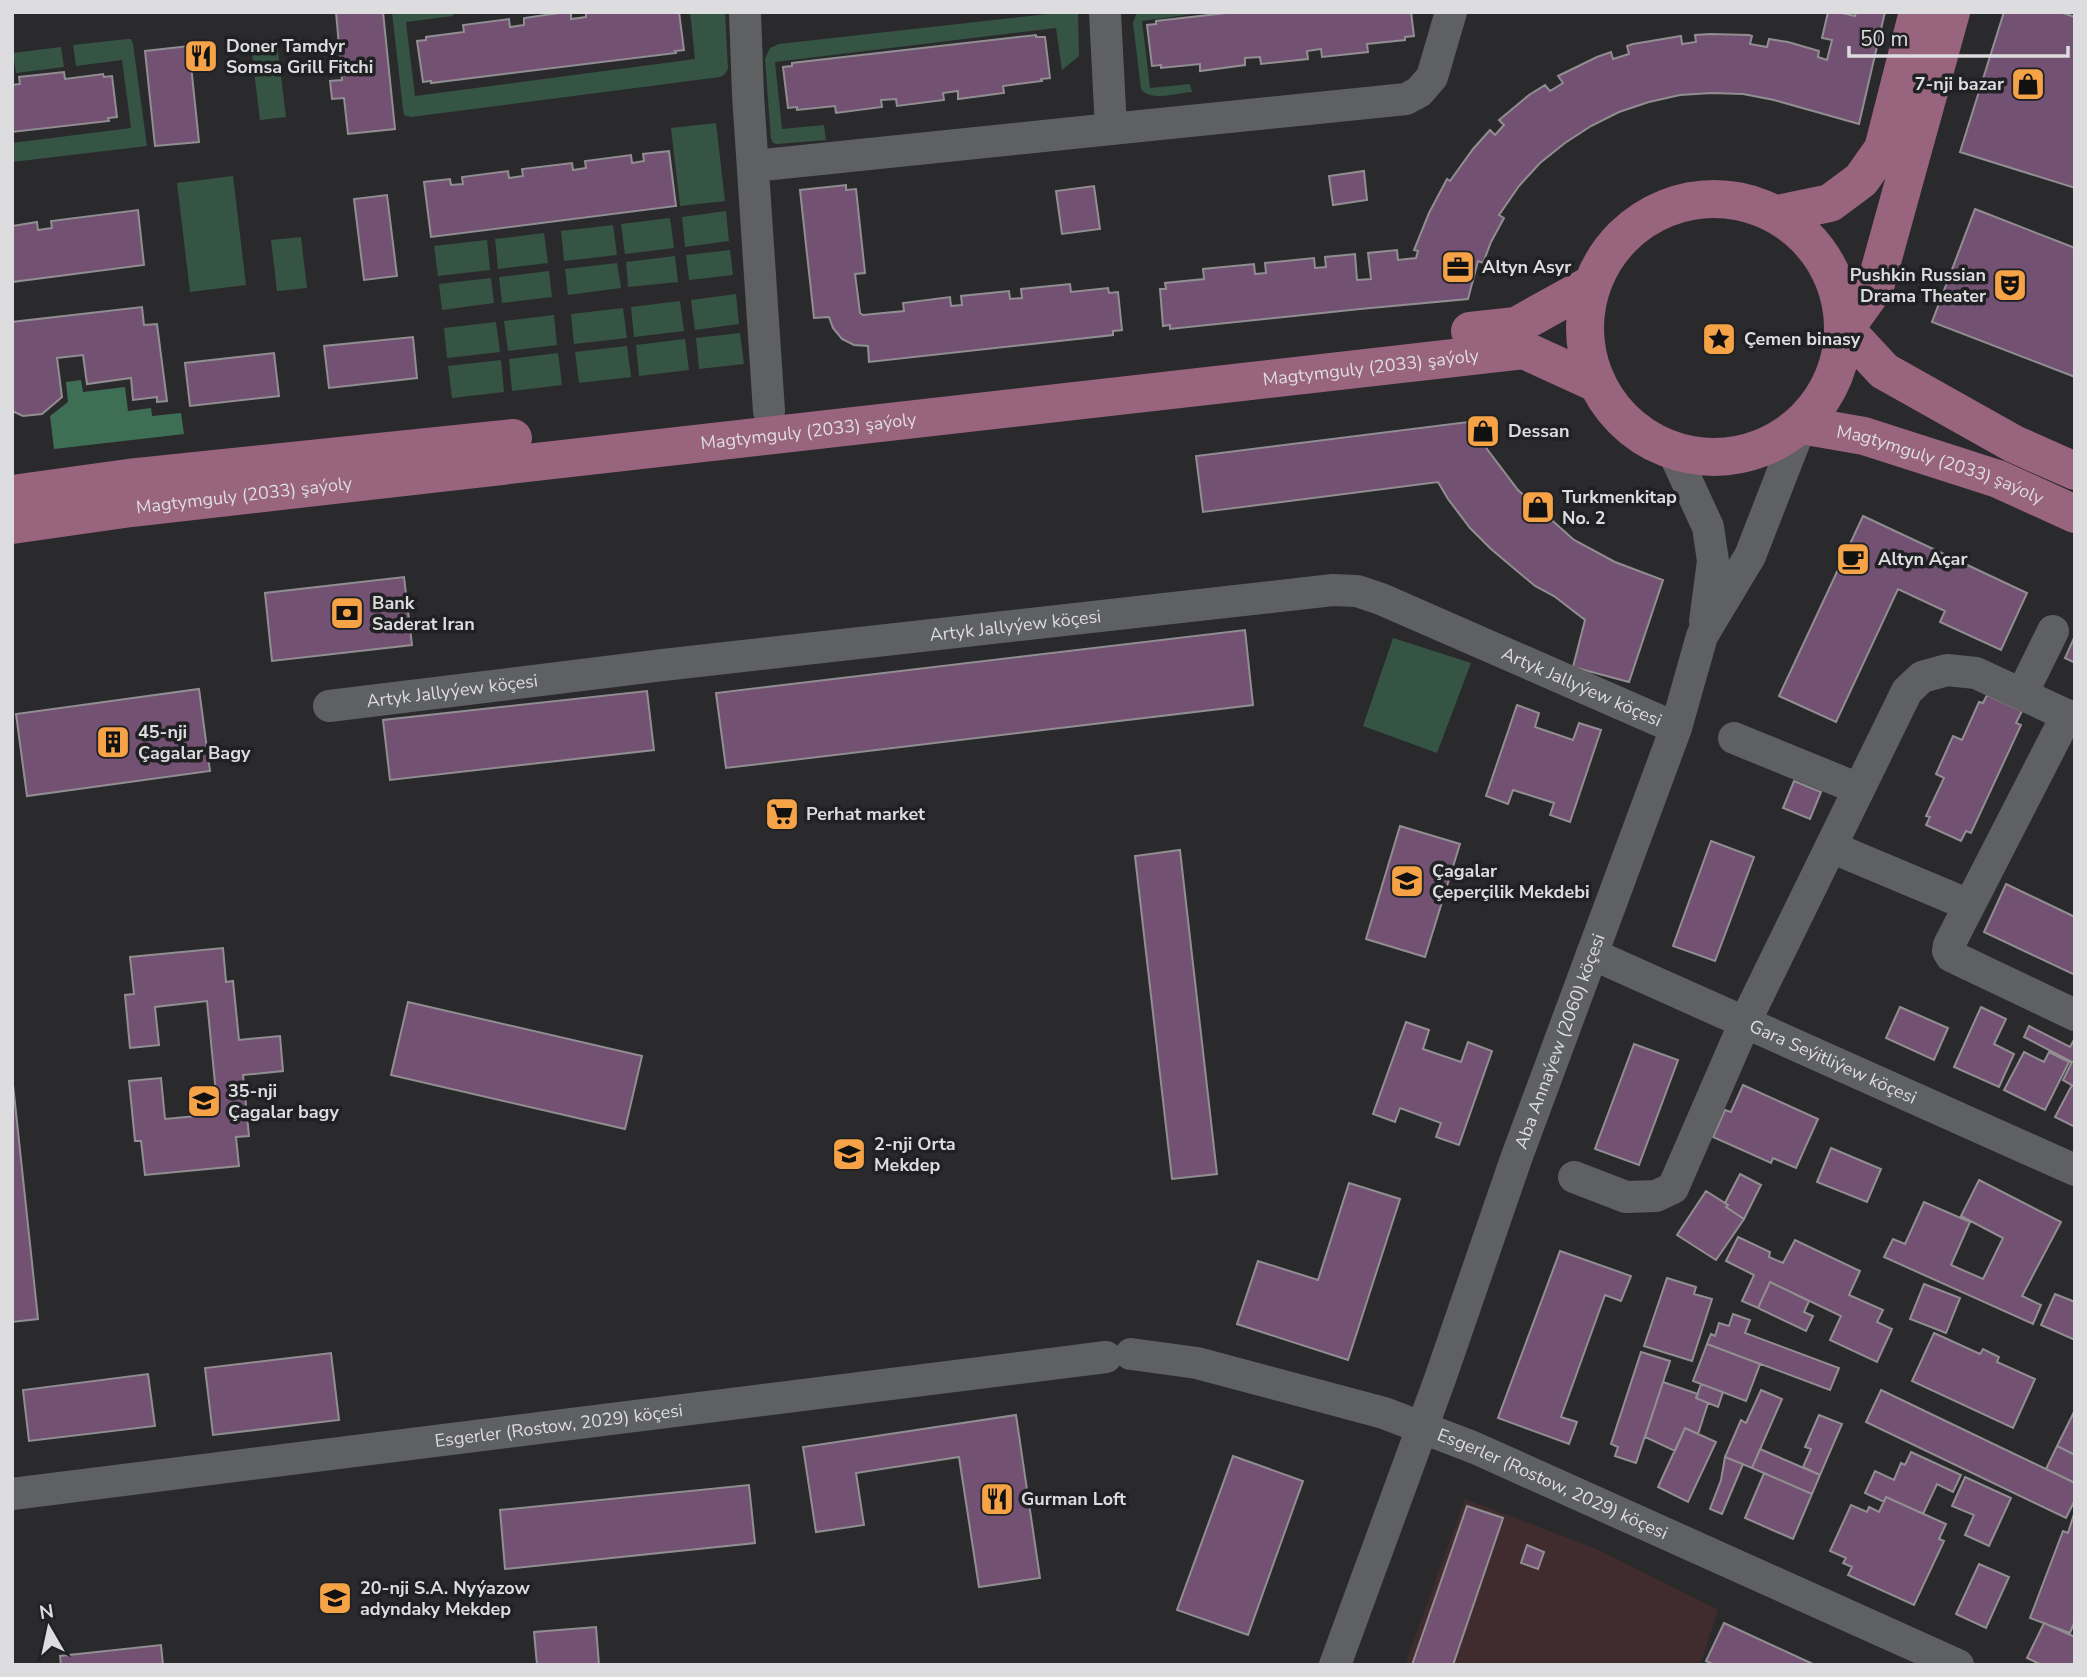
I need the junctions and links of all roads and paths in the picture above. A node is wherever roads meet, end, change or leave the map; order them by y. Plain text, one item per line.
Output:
1 (745, 12) edge
2 (1105, 12) edge
3 (1451, 12) edge
4 (1918, 12) edge
5 (1951, 12) edge
6 (1111, 129) junction
7 (753, 166) junction
8 (1778, 214) junction
9 (1590, 285) junction
10 (1845, 330) junction
11 (1596, 383) junction
12 (769, 411) junction
13 (1801, 425) junction
14 (1674, 451) junction
15 (2075, 471) edge
16 (12, 494) edge
17 (2075, 514) edge
18 (12, 525) edge
19 (2053, 631) dead end
20 (1702, 636) junction
21 (2022, 694) junction
22 (329, 706) dead end
23 (2071, 717) edge
24 (1676, 728) junction
25 (1734, 738) dead end
26 (1859, 789) junction
27 (1831, 847) junction
28 (1969, 905) junction
29 (1592, 954) junction
30 (2075, 1014) edge
31 (1745, 1022) junction
32 (2075, 1170) edge
33 (1574, 1177) dead end
34 (1422, 1427) junction
35 (12, 1494) edge
36 (1335, 1665) edge
37 (1958, 1665) edge

1 - 7 street
2 - 6 street
3 - 6 street
4 - 8 main road
5 - 10 main road
6 - 7 street
7 - 12 street
8 - 9 main road
8 - 10 main road
9 - 11 main road
9 - 12 main road, Magtymguly (2033) şaýoly
10 - 13 main road
10 - 15 main road
11 - 14 main road
11 - 18 main road, Magtymguly (2033) şaýoly
12 - 16 main road, Magtymguly (2033) şaýoly
13 - 14 main road
13 - 17 main road, Magtymguly (2033) şaýoly
13 - 20 street, Aba Annaýew (2060) köçesi
14 - 20 street
19 - 21 street
20 - 24 street, Aba Annaýew (2060) köçesi
21 - 23 street
21 - 26 street
22 - 24 street, Artyk Jallyýew köçesi
23 - 28 street
24 - 29 street, Aba Annaýew (2060) köçesi
25 - 26 street
26 - 27 street
27 - 28 street
27 - 31 street
28 - 30 street
29 - 31 street, Gara Seýitliýew köçesi
29 - 34 street, Aba Annaýew (2060) köçesi
31 - 32 street, Gara Seýitliýew köçesi
31 - 33 street
34 - 35 street, Esgerler (Rostow, 2029) köçesi
34 - 36 street, Aba Annaýew (2060) köçesi
34 - 37 street, Esgerler (Rostow, 2029) köçesi

